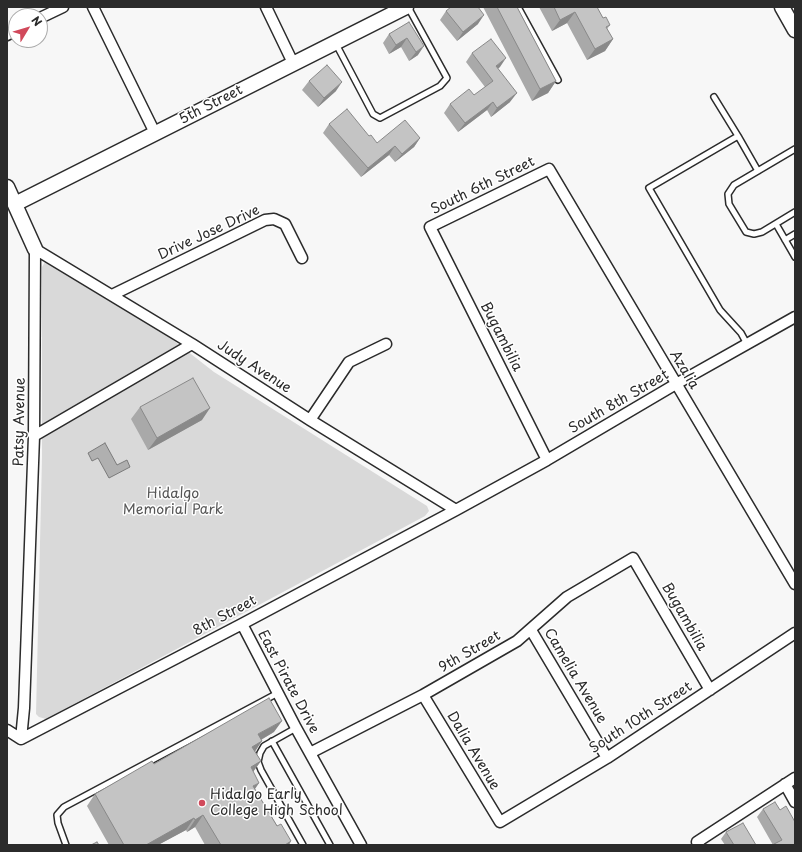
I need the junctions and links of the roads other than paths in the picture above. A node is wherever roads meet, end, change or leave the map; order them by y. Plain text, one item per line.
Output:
1 (63, 7) edge
2 (93, 7) edge
3 (266, 7) edge
4 (407, 7) edge
5 (518, 7) edge
6 (782, 7) edge
7 (48, 14) edge
8 (795, 30) edge
9 (336, 43) junction
10 (293, 63) junction
11 (558, 80) dead end
12 (714, 97) dead end
13 (155, 133) junction
14 (738, 136) junction
15 (795, 150) edge
16 (549, 169) joint
17 (758, 171) junction
18 (7, 187) edge
19 (11, 206) edge
20 (795, 212) edge
21 (776, 224) junction
22 (430, 227) joint
23 (795, 234) edge
24 (785, 240) junction
25 (35, 249) junction
26 (795, 256) edge
27 (302, 258) dead end
28 (112, 295) junction
29 (795, 317) edge
30 (192, 344) junction
31 (386, 344) dead end
32 (746, 344) junction
33 (676, 384) junction
34 (310, 420) junction
35 (34, 436) junction
36 (547, 460) junction
37 (456, 510) junction
38 (633, 558) joint
39 (795, 584) edge
40 (242, 624) junction
41 (531, 630) junction
42 (795, 633) edge
43 (710, 690) junction
44 (278, 693) junction
45 (423, 695) junction
46 (296, 728) junction
47 (7, 730) edge
48 (21, 738) junction
49 (272, 741) junction
50 (310, 754) junction
51 (607, 758) junction
52 (795, 778) edge
53 (785, 784) junction
54 (795, 802) edge
55 (500, 822) joint
56 (698, 844) edge
57 (66, 845) edge
58 (303, 845) edge
59 (330, 845) edge
60 (361, 845) edge

1 - 7 street
2 - 13 street
3 - 10 street
4 - 9 street, 5th Street
4 - 9 lane
5 - 11 lane
6 - 8 street
9 - 10 street, 5th Street
10 - 13 street, 5th Street
12 - 14 lane
13 - 19 street, 5th Street
14 - 17 lane
14 - 32 lane
15 - 17 lane
16 - 22 street, South 6th Street
16 - 33 street, Azalia
17 - 21 lane
18 - 19 street
19 - 25 street
20 - 21 lane
21 - 24 lane
22 - 36 street, Bugambilia
23 - 24 lane
24 - 26 lane
25 - 28 street, Judy Avenue
25 - 35 street, Patsy Avenue
27 - 28 street, Drive Jose Drive
28 - 30 street, Judy Avenue
29 - 32 street, South 8th Street
30 - 34 street, Judy Avenue
30 - 35 street
31 - 34 street
32 - 33 street, South 8th Street
33 - 36 street, South 8th Street
33 - 39 street, Azalia
34 - 37 street, Judy Avenue
35 - 48 street, Patsy Avenue
36 - 37 street, South 8th Street
37 - 40 street, 8th Street
38 - 41 street, 9th Street
38 - 43 street, Bugambilia
40 - 44 street, East Pirate Drive
40 - 48 street, 8th Street
41 - 45 street, 9th Street
41 - 51 street, Camelia Avenue
42 - 43 street, South 10th Street
43 - 51 street, South 10th Street
44 - 46 street, East Pirate Drive
44 - 57 lane
45 - 50 street, 9th Street
45 - 55 street, Dalia Avenue
46 - 49 lane
46 - 50 street, East Pirate Drive
47 - 48 street
49 - 58 lane
49 - 59 lane
50 - 60 street, East Pirate Drive
51 - 55 street, South 10th Street
52 - 53 street
53 - 54 street
53 - 56 street

